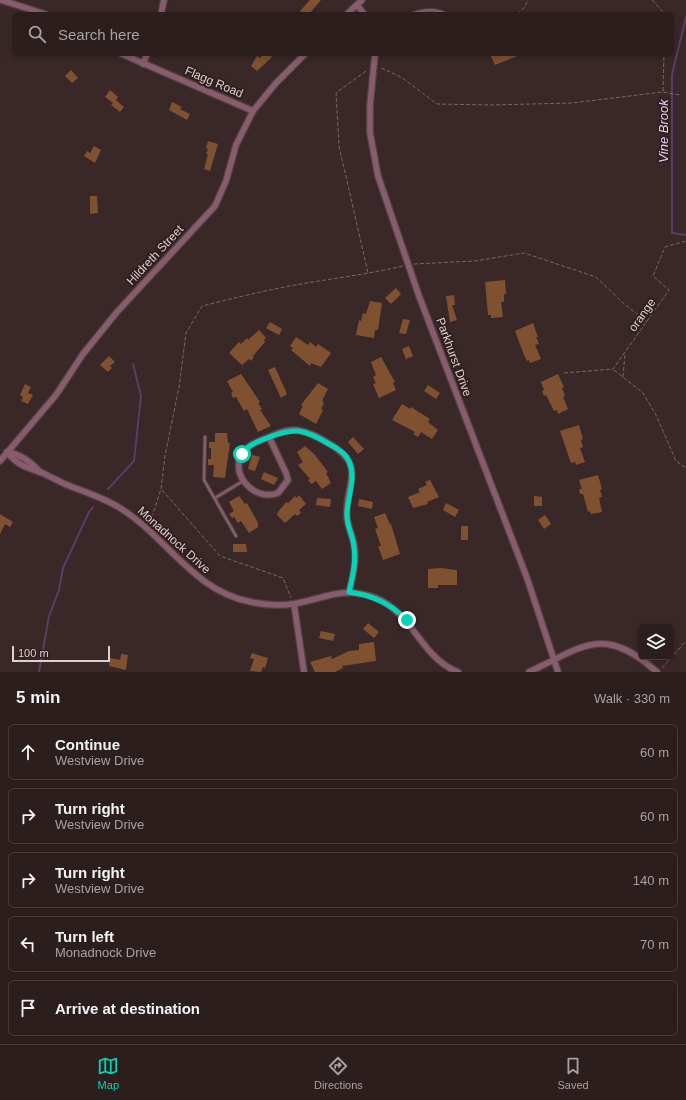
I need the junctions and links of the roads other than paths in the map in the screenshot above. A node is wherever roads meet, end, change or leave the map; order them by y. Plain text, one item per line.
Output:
1 (1, 0) edge
2 (164, 0) edge
3 (362, 0) edge
4 (357, 5) junction
5 (39, 12) edge
6 (161, 12) edge
7 (349, 12) edge
8 (362, 12) edge
9 (417, 12) edge
10 (442, 12) edge
11 (126, 56) edge
12 (147, 56) edge
13 (303, 56) edge
14 (375, 56) edge
15 (143, 64) junction
16 (253, 111) junction
17 (205, 437) dead end
18 (269, 437) junction
19 (7, 452) junction
20 (0, 461) edge
21 (243, 481) junction
22 (215, 498) junction
23 (236, 536) dead end
24 (349, 592) junction
25 (294, 604) junction
26 (554, 660) junction
27 (304, 672) edge
28 (458, 672) edge
29 (529, 672) edge
30 (558, 672) edge
31 (658, 672) edge

1 - 5 street
2 - 6 street
3 - 4 street
4 - 7 street
4 - 8 street
9 - 10 lane
11 - 15 street, Flagg Road
12 - 15 street
13 - 16 street, Hildreth Street
14 - 26 street, Parkhurst Drive
15 - 16 street, Flagg Road
16 - 19 street, Hildreth Street
17 - 22 lane
18 - 21 street
18 - 21 street
18 - 24 street
19 - 20 street, Hildreth Street
19 - 25 street, Monadnock Drive
21 - 22 lane
22 - 23 lane
24 - 25 street, Monadnock Drive
24 - 28 street, Monadnock Drive
25 - 27 street
26 - 29 street
26 - 30 street
26 - 31 street

